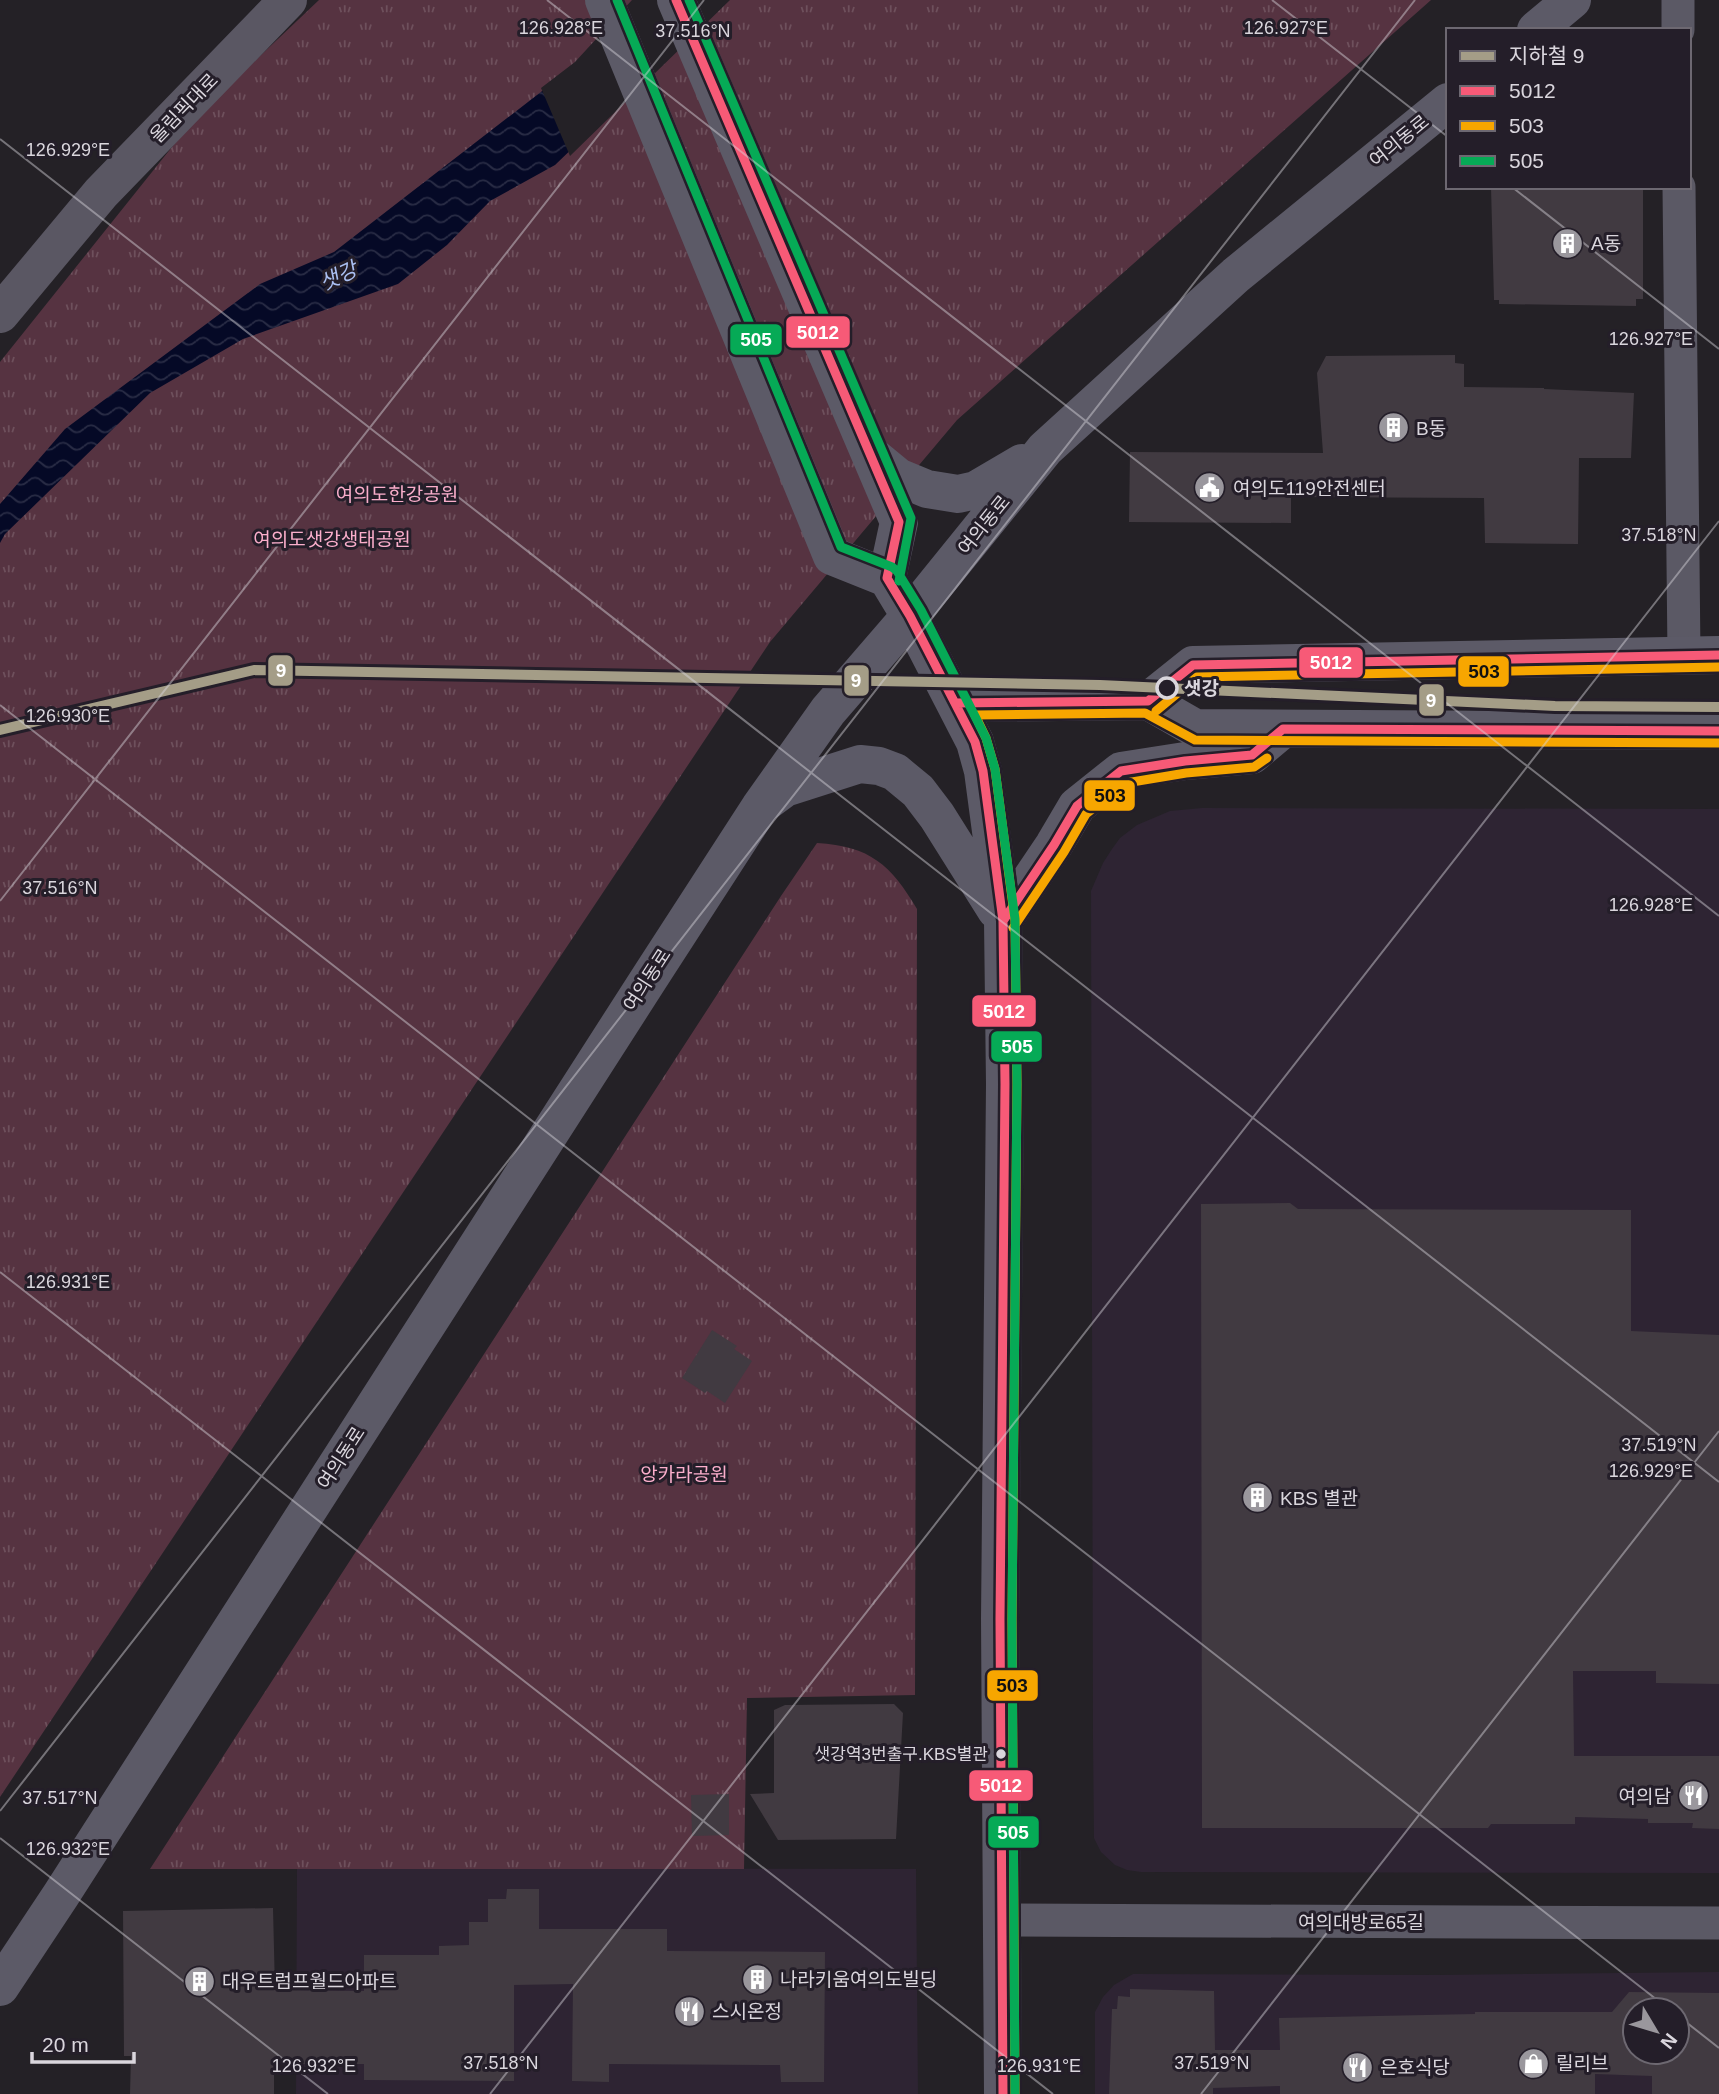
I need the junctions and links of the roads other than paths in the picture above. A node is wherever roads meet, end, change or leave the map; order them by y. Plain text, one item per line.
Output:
1 (288, 0) edge
2 (604, 0) edge
3 (677, 0) edge
4 (1572, 0) edge
5 (1678, 0) edge
6 (1538, 28) edge
7 (1678, 28) edge
8 (1446, 104) edge
9 (1679, 189) edge
10 (0, 314) edge
11 (1045, 449) junction
12 (883, 471) junction
13 (887, 578) junction
14 (910, 615) junction
15 (1702, 655) edge
16 (1147, 701) junction
17 (956, 704) junction
18 (1283, 729) junction
19 (1719, 731) edge
20 (760, 807) junction
21 (1003, 921) junction
22 (1002, 1920) junction
23 (1719, 1923) edge
24 (0, 1987) edge
25 (1003, 2094) edge

1 - 10 highway, 올림픽대로
2 - 13 main road
3 - 12 main road
4 - 6 main road
5 - 7 street
8 - 11 main road, 여의동로
9 - 15 street
11 - 12 main road
11 - 14 main road, 여의동로
12 - 13 main road
13 - 14 main road
14 - 17 main road
14 - 20 main road, 여의동로
15 - 16 main road
16 - 17 main road
16 - 18 main road
17 - 21 main road
18 - 19 main road
18 - 21 main road
20 - 21 main road
20 - 24 main road, 여의동로
21 - 22 main road
22 - 23 street, 여의대방로65길
22 - 25 main road

